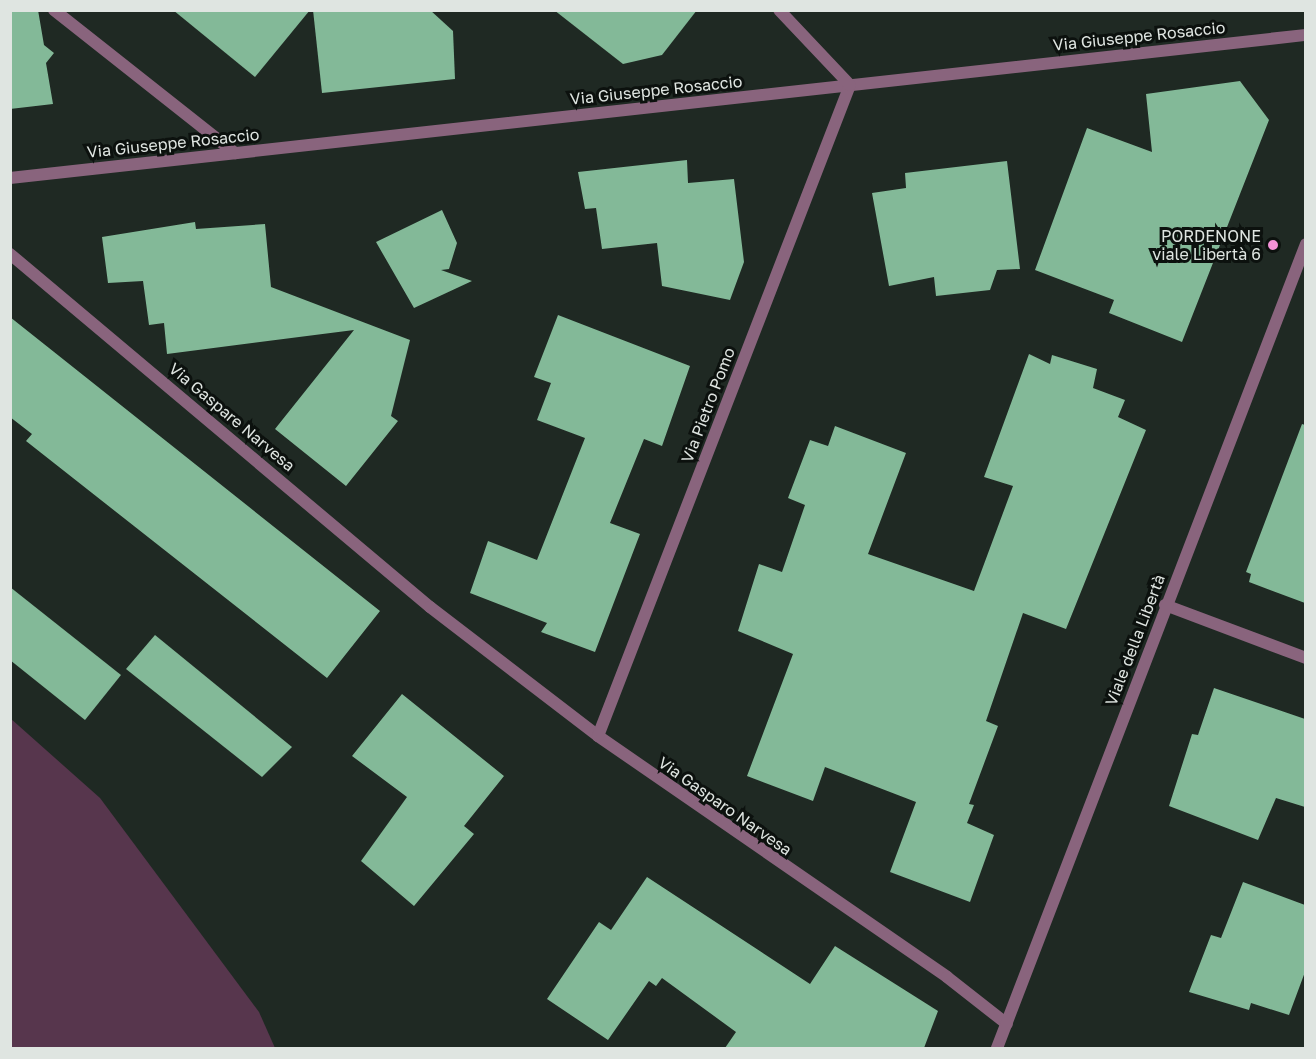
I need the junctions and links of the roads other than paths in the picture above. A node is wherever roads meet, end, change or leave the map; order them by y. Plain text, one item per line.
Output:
1 (54, 10) edge
2 (779, 10) edge
3 (1305, 35) edge
4 (849, 85) junction
5 (235, 153) junction
6 (10, 178) edge
7 (1305, 244) edge
8 (10, 254) edge
9 (1165, 605) junction
10 (430, 607) joint
11 (1305, 658) edge
12 (598, 736) junction
13 (1007, 1024) junction
14 (997, 1048) edge

1 - 5 street
2 - 4 street
3 - 4 street, Via Giuseppe Rosaccio
4 - 5 street, Via Giuseppe Rosaccio
4 - 12 street, Via Pietro Pomo
5 - 6 street, Via Giuseppe Rosaccio
7 - 9 street, Viale della Libertà
8 - 10 street, Via Gaspare Narvesa
9 - 11 street
9 - 13 street, Viale della Libertà
10 - 12 street, Via Gasparo Narvesa
12 - 13 street, Via Gasparo Narvesa
13 - 14 street, Viale della Libertà

